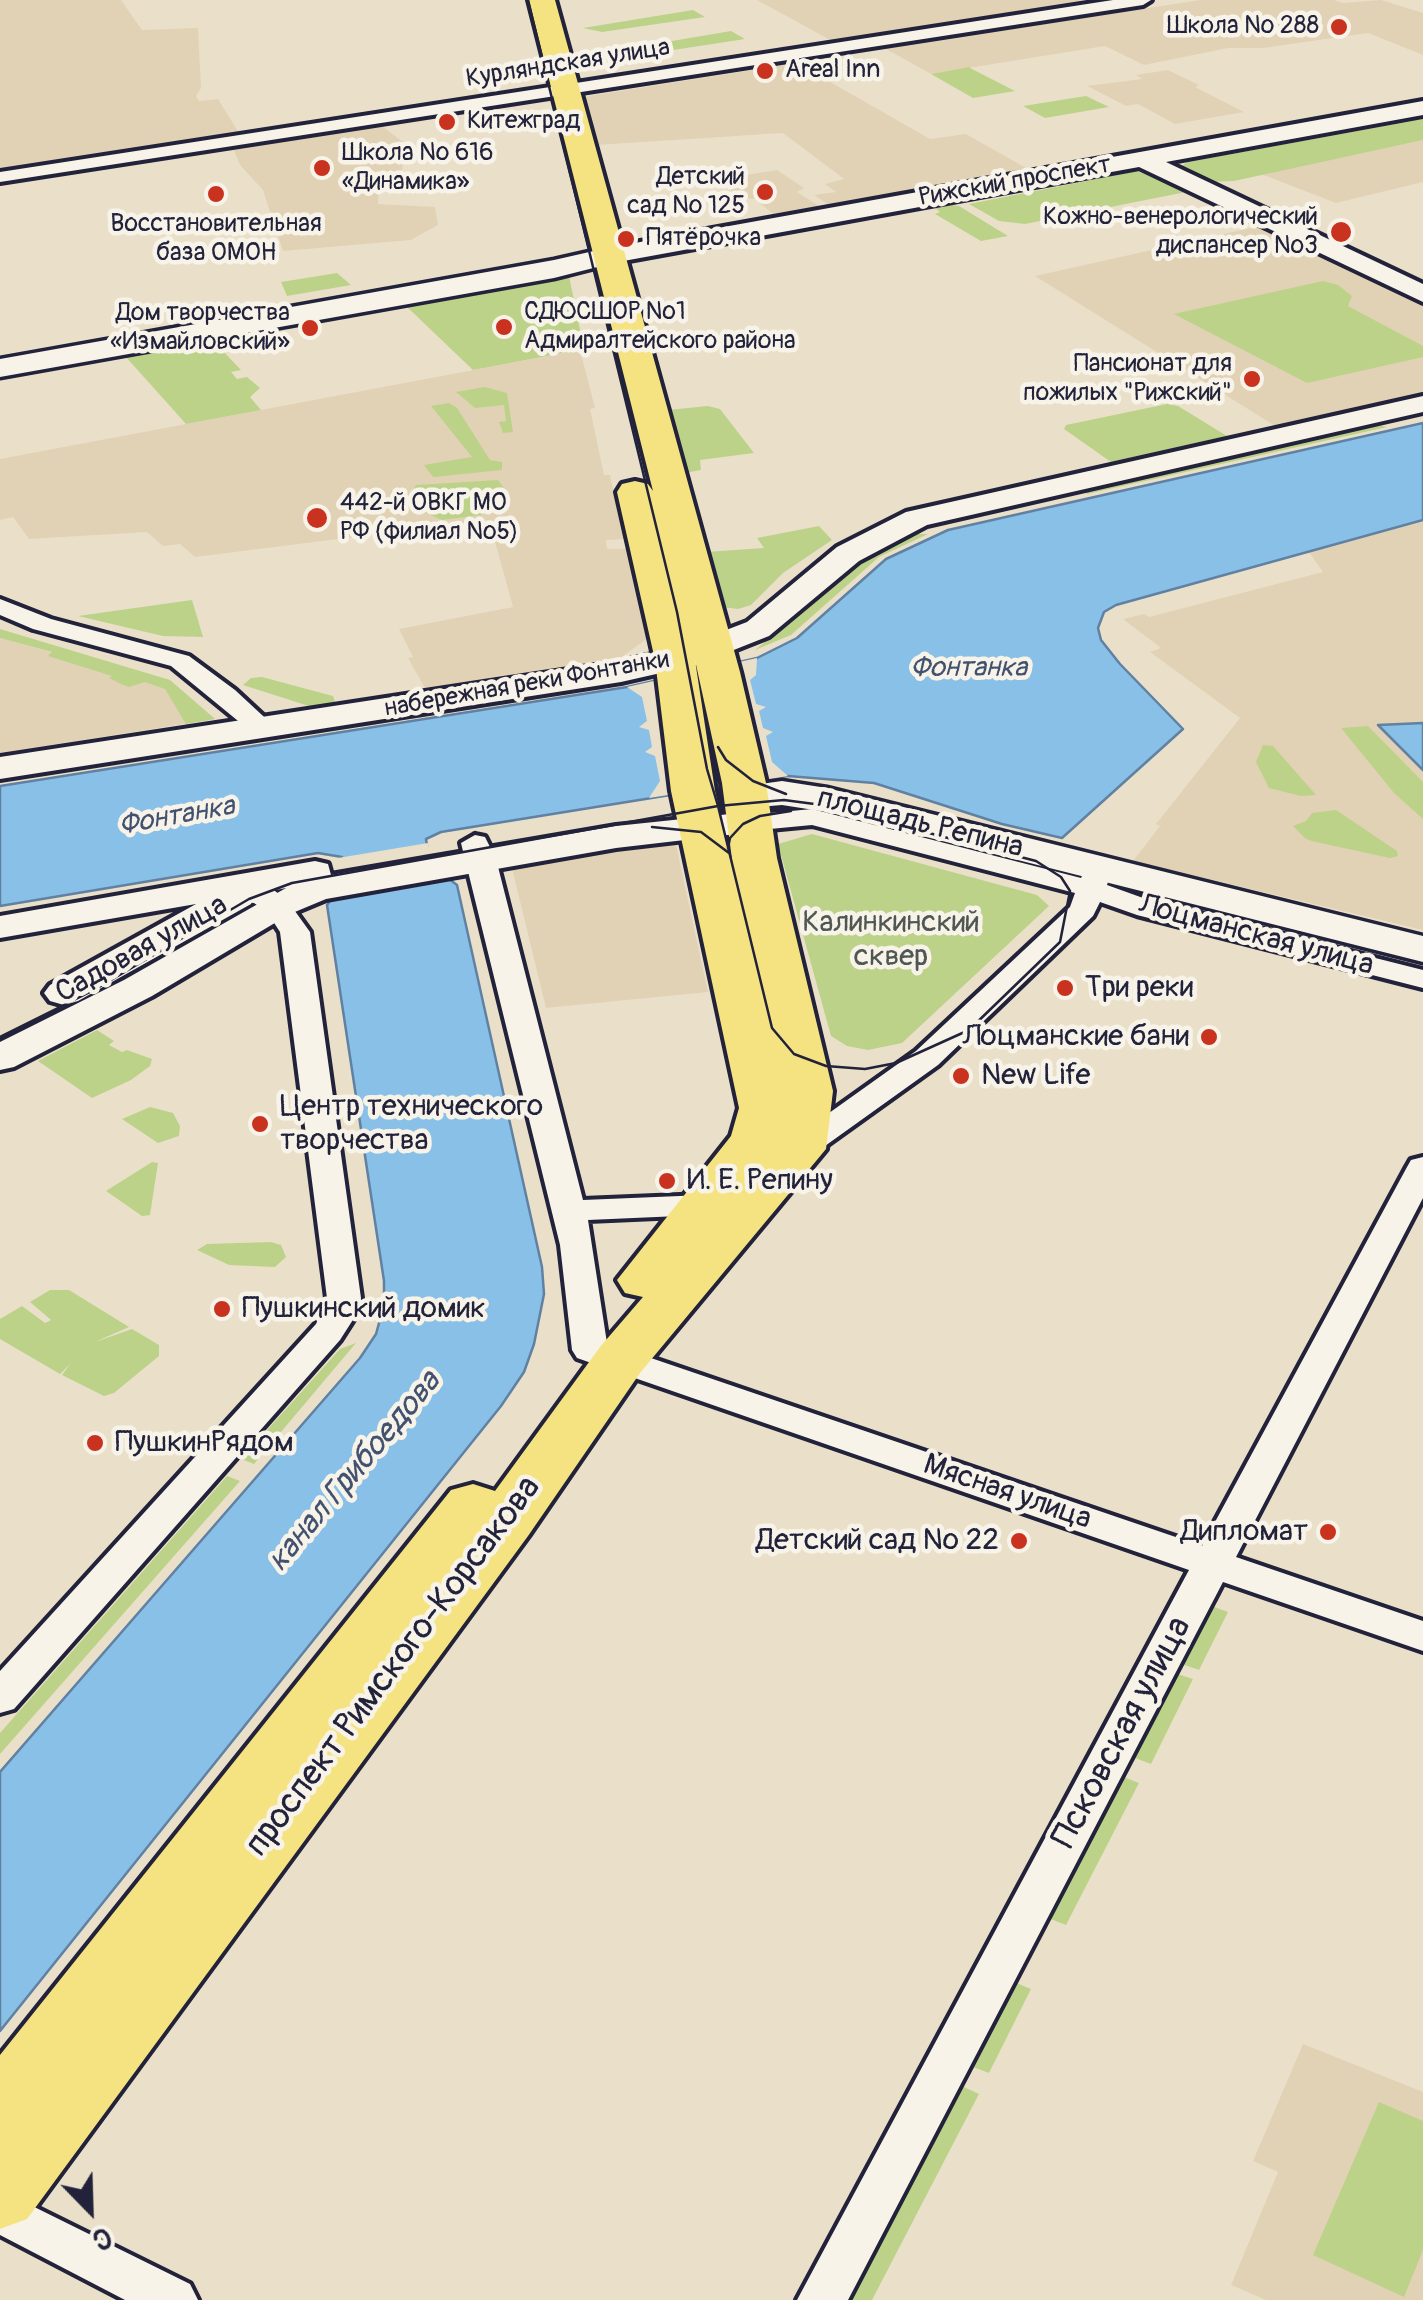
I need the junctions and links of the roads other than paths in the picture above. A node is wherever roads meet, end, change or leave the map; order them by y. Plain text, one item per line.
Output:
1 (522, 0) edge
2 (542, 0) edge
3 (1143, 0) edge
4 (554, 92) junction
5 (1423, 108) edge
6 (1142, 159) junction
7 (0, 177) edge
8 (589, 259) junction
9 (1423, 294) edge
10 (0, 360) edge
11 (0, 368) edge
12 (1423, 404) edge
13 (0, 606) edge
14 (695, 663) junction
15 (262, 728) junction
16 (0, 768) edge
17 (722, 804) junction
18 (478, 851) junction
19 (1095, 878) junction
20 (268, 893) junction
21 (1259, 923) junction
22 (0, 927) edge
23 (1423, 949) edge
24 (1423, 979) edge
25 (0, 1026) edge
26 (0, 1058) edge
27 (1423, 1167) edge
28 (746, 1177) junction
29 (568, 1211) junction
30 (605, 1355) junction
31 (1212, 1564) junction
32 (1423, 1636) edge
33 (0, 1698) edge
34 (0, 2111) edge
35 (0, 2195) edge
36 (0, 2212) edge
37 (173, 2300) edge
38 (822, 2300) edge

1 - 4 main road
2 - 4 main road
3 - 4 street, Курляндская улица
4 - 7 street, Курляндская улица
4 - 8 main road
5 - 6 street, Рижский проспект
6 - 8 street, Рижский проспект
6 - 9 street
8 - 10 main road, Рижский проспект
8 - 11 main road, Рижский проспект
8 - 14 main road
12 - 14 street, набережная реки Фонтанки
13 - 15 street
14 - 15 street, набережная реки Фонтанки
14 - 17 main road
15 - 16 street, набережная реки Фонтанки
17 - 18 street
17 - 19 main road, площадь Репина
17 - 28 main road
18 - 20 street
18 - 29 street
19 - 21 main road, Лоцманская улица
19 - 28 street
20 - 22 street
20 - 25 street, Садовая улица
20 - 26 street, Садовая улица
20 - 33 street
21 - 23 main road, Лоцманская улица
21 - 24 street, Лоцманская улица
27 - 31 street, Псковская улица
28 - 29 street
28 - 30 main road, проспект Римского-Корсакова
29 - 30 street
30 - 31 street, Мясная улица
30 - 34 main road, проспект Римского-Корсакова
30 - 35 main road, проспект Римского-Корсакова
31 - 32 street, Мясная улица
31 - 38 street, Псковская улица
36 - 37 street

